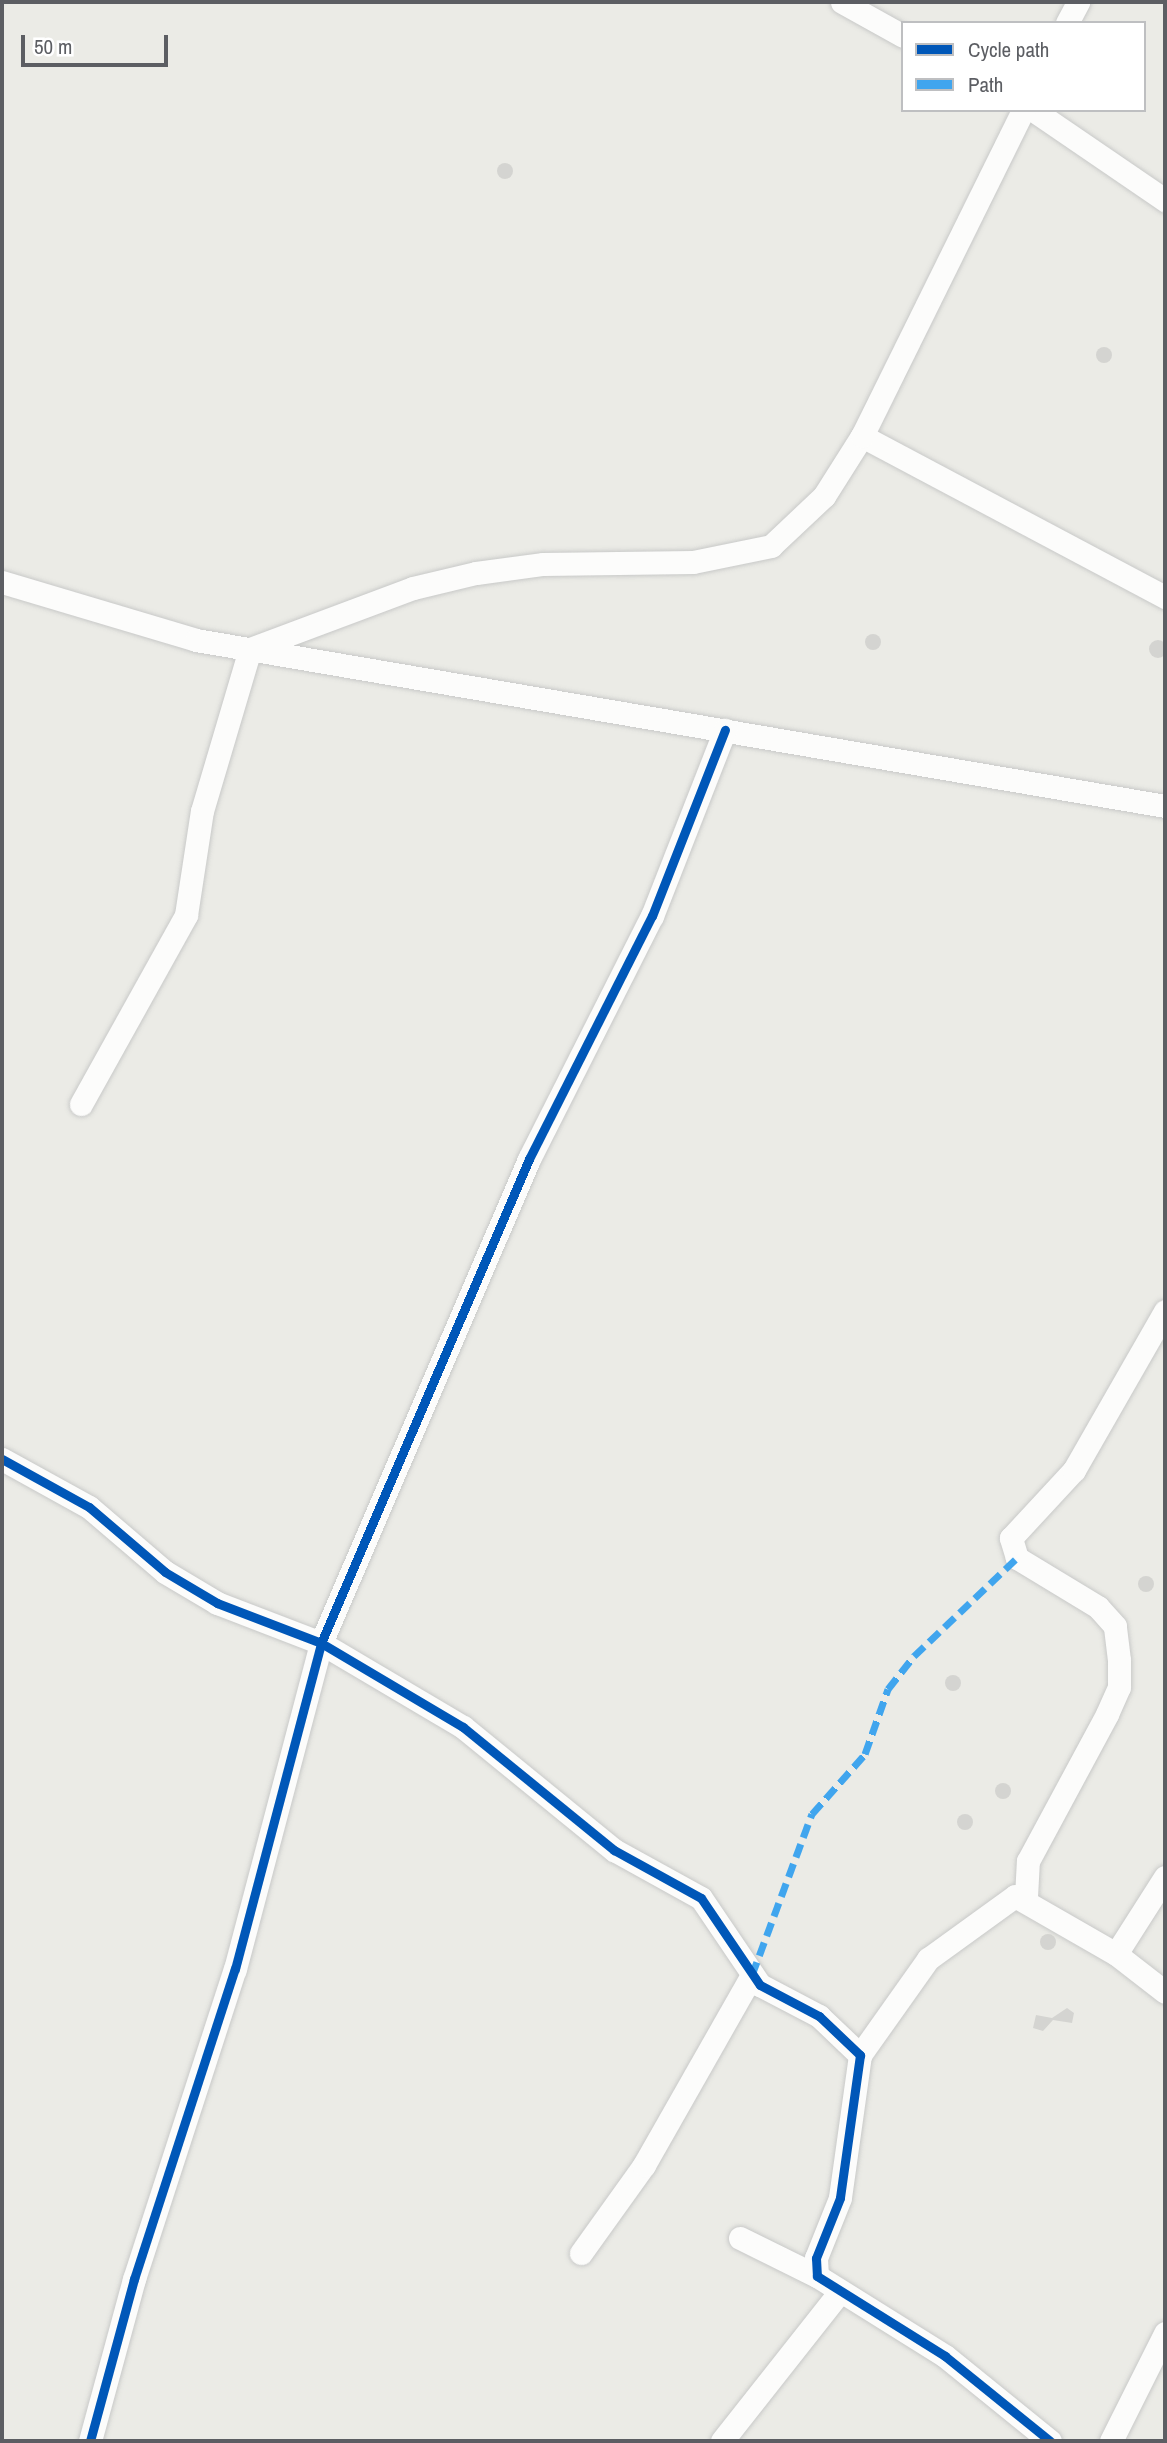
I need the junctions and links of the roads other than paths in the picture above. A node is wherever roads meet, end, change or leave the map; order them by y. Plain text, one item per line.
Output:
1 (842, 2) edge
2 (1078, 2) edge
3 (1069, 21) edge
4 (901, 35) edge
5 (1022, 112) edge
6 (1036, 112) edge
7 (1165, 200) edge
8 (862, 436) junction
9 (2, 582) edge
10 (1165, 597) edge
11 (250, 649) junction
12 (725, 730) junction
13 (1165, 806) edge
14 (81, 1104) dead end
15 (1165, 1311) edge
16 (2, 1459) edge
17 (321, 1643) junction
18 (1165, 1877) edge
19 (1026, 1897) junction
20 (1116, 1954) junction
21 (752, 1975) junction
22 (1165, 1992) edge
23 (860, 2055) junction
24 (740, 2238) dead end
25 (581, 2253) dead end
26 (817, 2276) junction
27 (838, 2294) junction
28 (1165, 2333) edge
29 (90, 2441) edge
30 (722, 2441) edge
31 (1050, 2441) edge
32 (1111, 2441) edge

1 - 4 street
2 - 3 street
5 - 8 street
6 - 7 street
8 - 10 street
8 - 11 street
9 - 11 street
11 - 12 street
11 - 14 street
12 - 13 street
12 - 17 street
15 - 19 street
16 - 17 street
17 - 21 street
17 - 29 street
18 - 20 street
19 - 20 street
19 - 23 street
20 - 22 street
21 - 23 street
21 - 25 street
23 - 26 street
24 - 26 street
26 - 27 street
27 - 30 street
27 - 31 street
28 - 32 street

